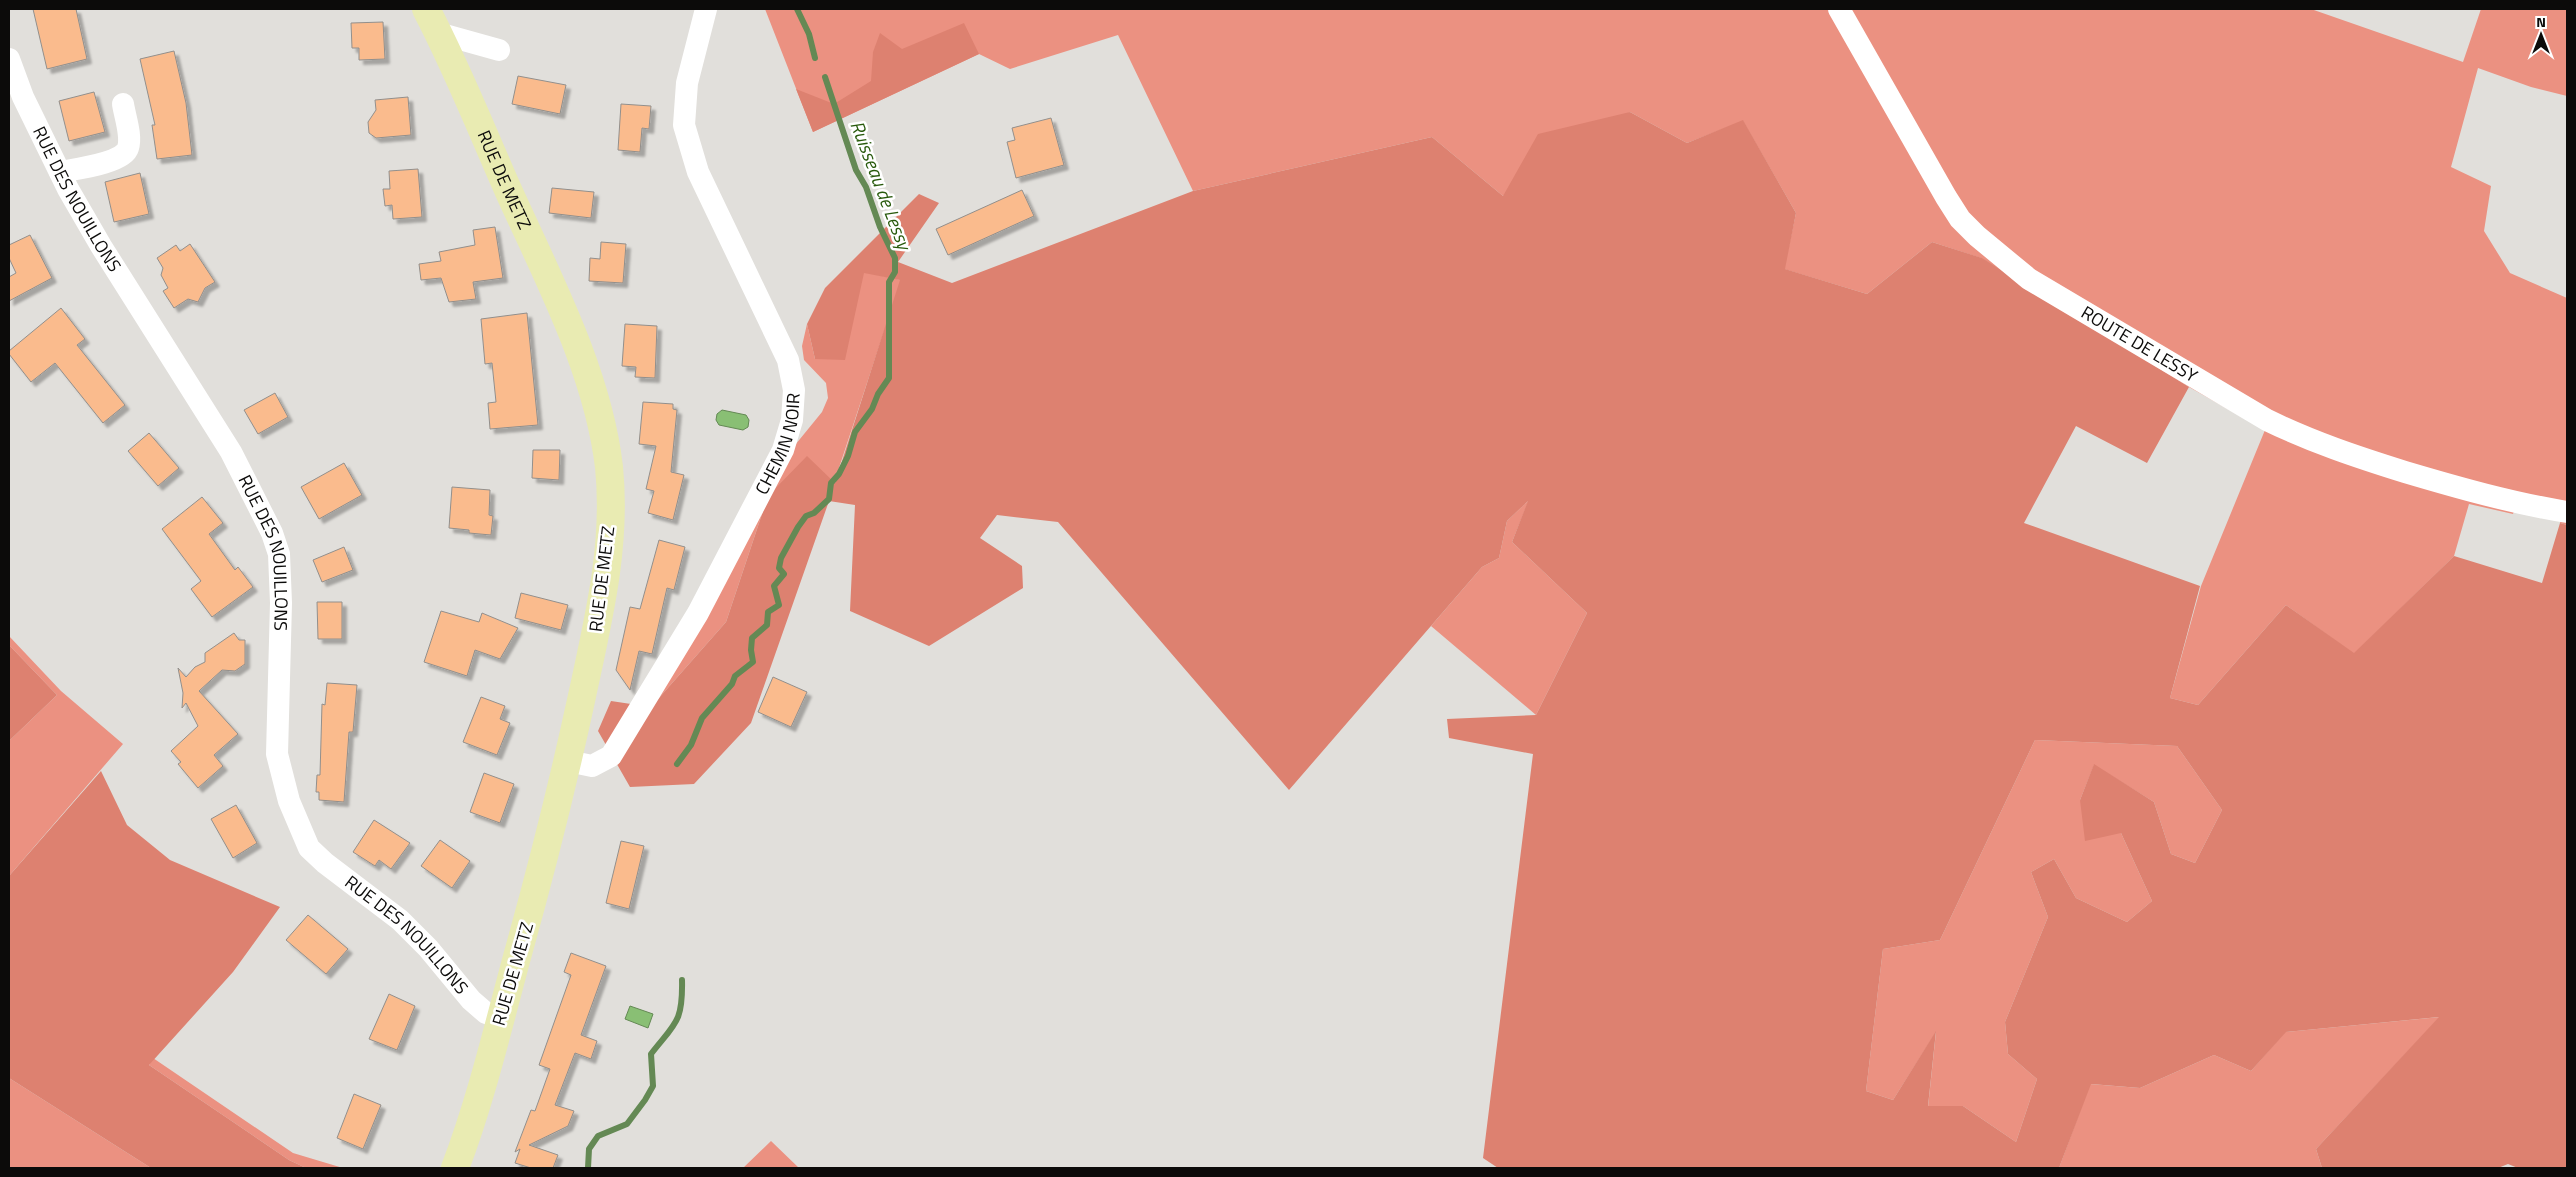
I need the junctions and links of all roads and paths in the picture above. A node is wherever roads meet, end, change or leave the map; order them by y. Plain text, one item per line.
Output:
1 (426, 9) edge
2 (706, 9) edge
3 (1839, 9) edge
4 (438, 33) junction
5 (499, 50) dead end
6 (9, 60) edge
7 (123, 104) dead end
8 (60, 172) junction
9 (2567, 512) edge
10 (568, 761) junction
11 (500, 1018) junction
12 (454, 1168) edge

1 - 4 main road, RUE DE METZ
2 - 10 street, CHEMIN NOIR
3 - 9 street, ROUTE DE LESSY
4 - 5 street
4 - 10 main road, RUE DE METZ
6 - 8 street, RUE DES NOUILLONS
7 - 8 street
8 - 11 street, RUE DES NOUILLONS
10 - 11 main road, RUE DE METZ
11 - 12 main road, RUE DE METZ

